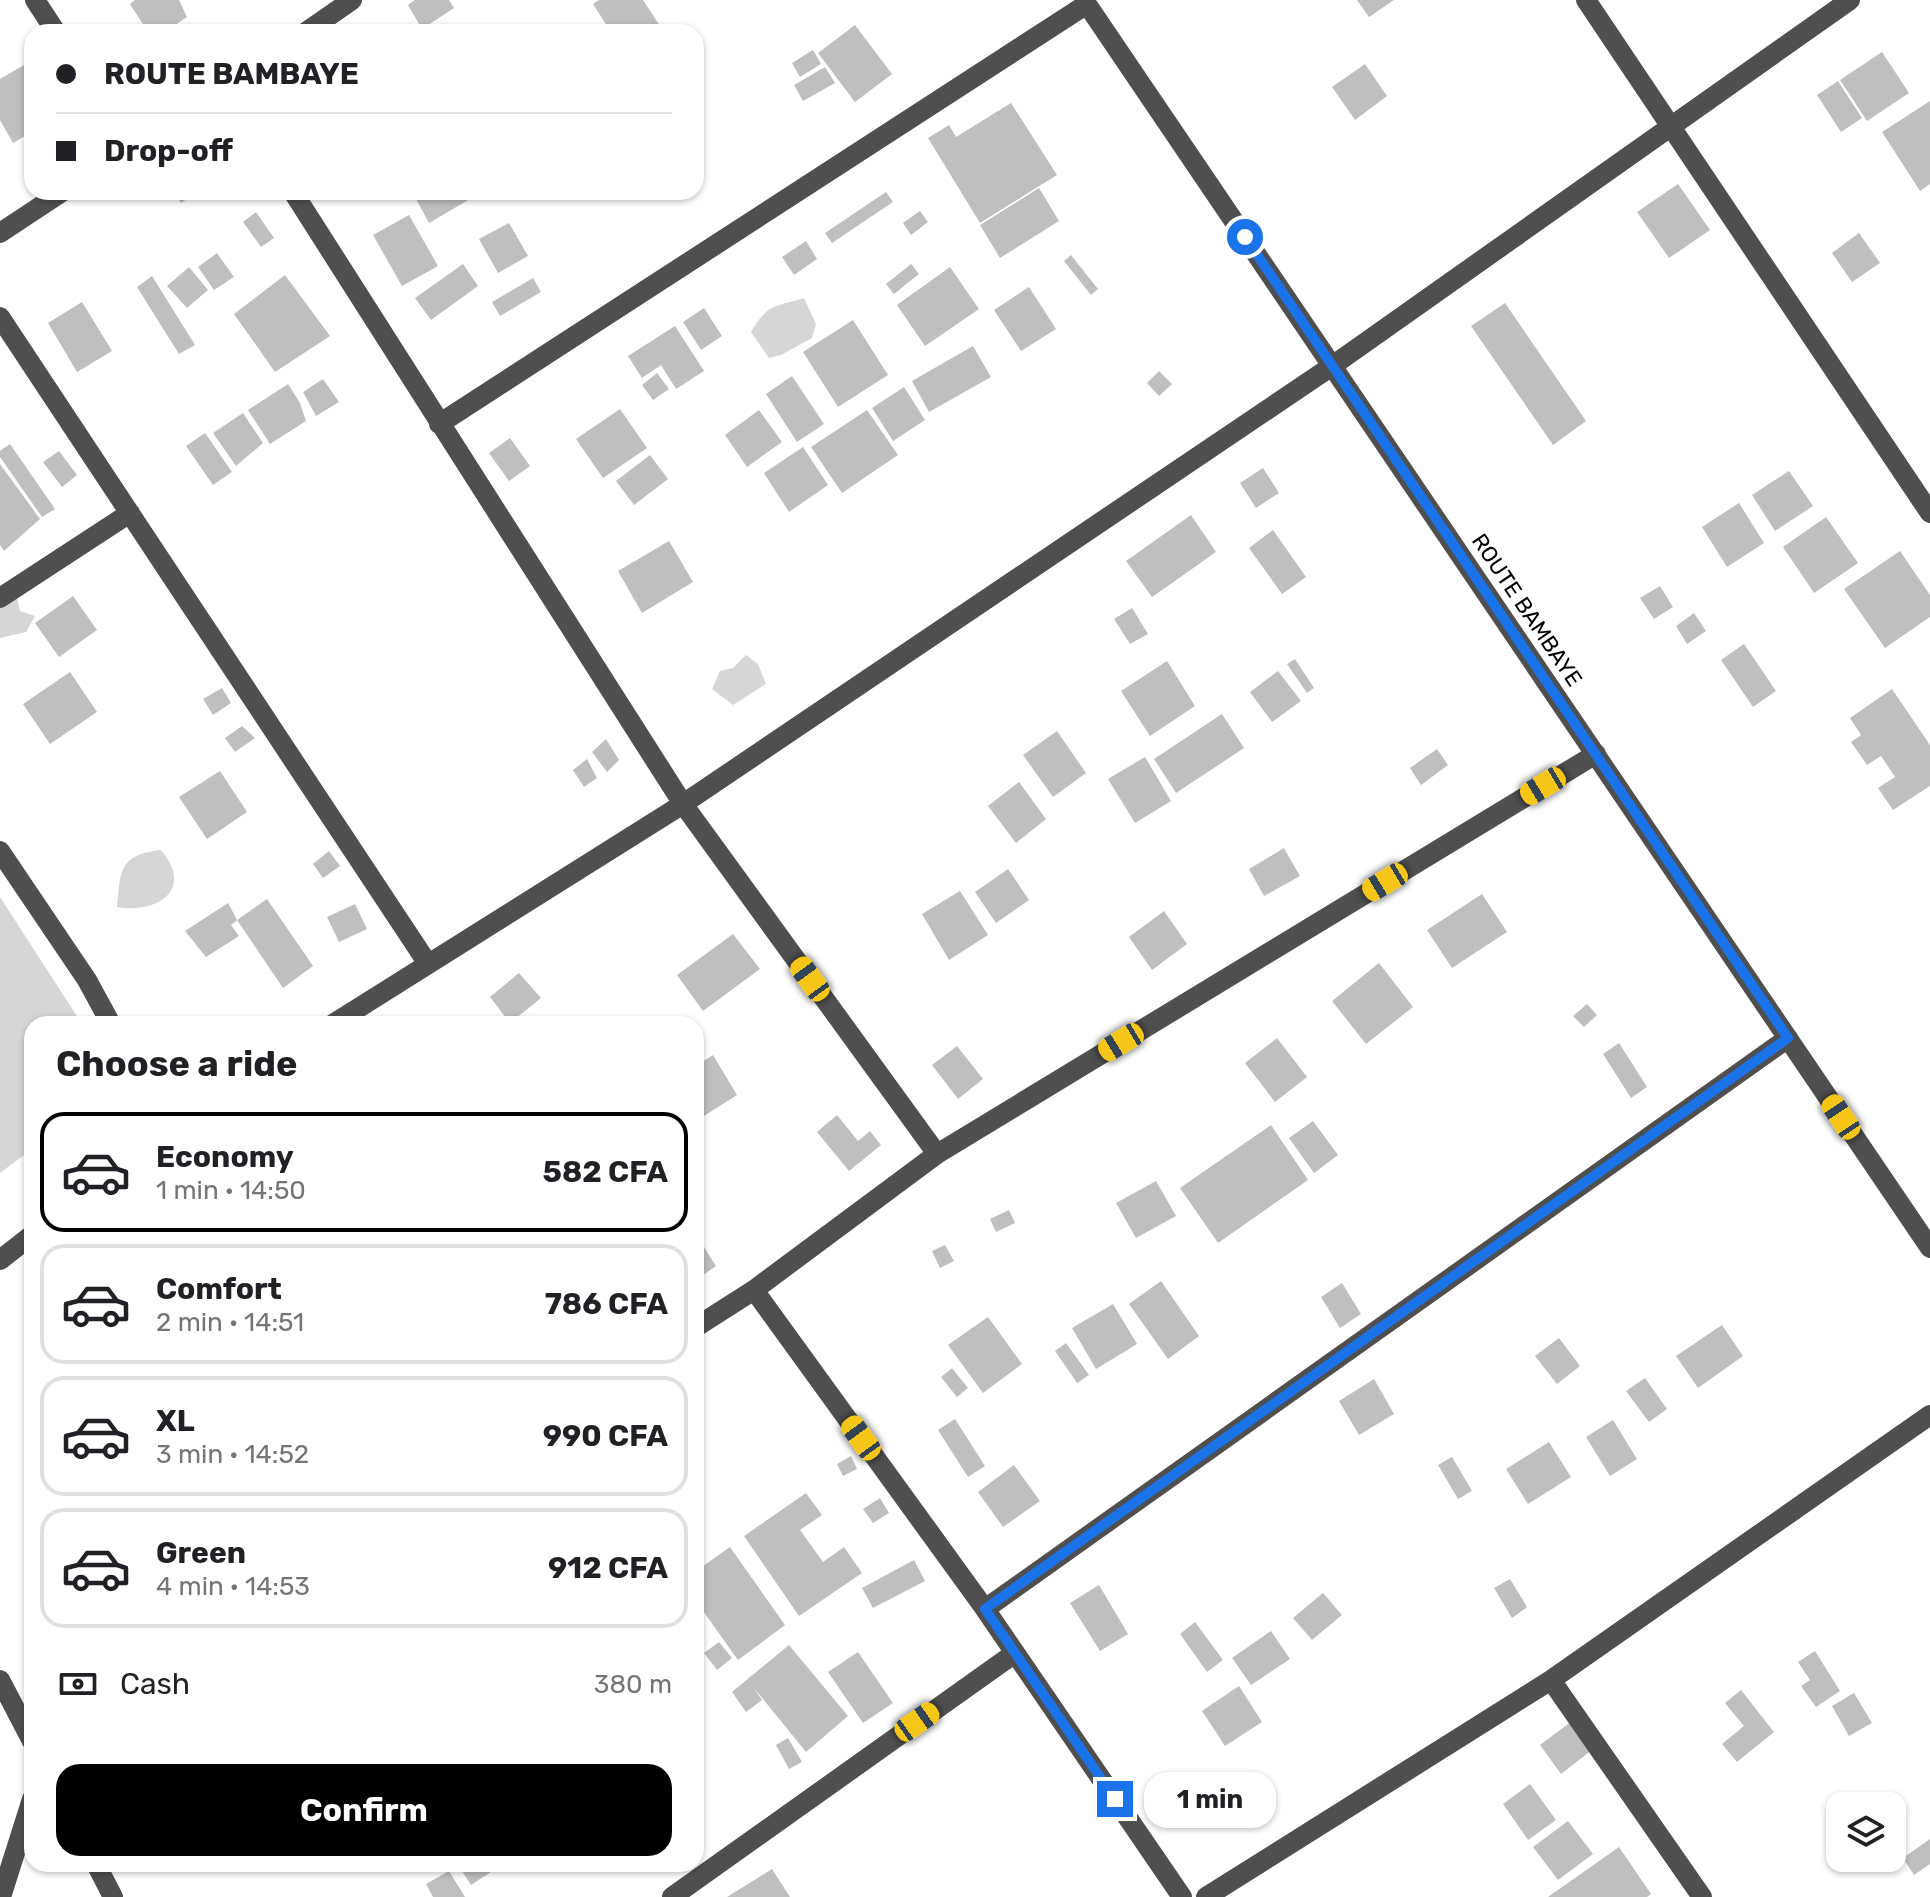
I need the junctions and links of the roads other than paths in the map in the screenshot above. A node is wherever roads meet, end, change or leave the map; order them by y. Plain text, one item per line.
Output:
1 (35, 0) edge
2 (352, 0) edge
3 (1586, 0) edge
4 (1850, 0) edge
5 (1086, 2) edge
6 (51, 24) edge
7 (318, 24) edge
8 (1670, 125) junction
9 (50, 200) edge
10 (298, 200) edge
11 (0, 233) edge
12 (0, 317) edge
13 (1332, 366) junction
14 (439, 424) junction
15 (130, 513) junction
16 (1930, 513) edge
17 (0, 598) edge
18 (1596, 754) junction
19 (683, 804) junction
20 (0, 851) edge
21 (428, 964) junction
22 (107, 1016) edge
23 (346, 1016) edge
24 (1788, 1038) junction
25 (937, 1154) junction
26 (24, 1241) edge
27 (1930, 1248) edge
28 (0, 1260) edge
29 (754, 1290) junction
30 (704, 1322) edge
31 (1930, 1415) edge
32 (985, 1609) junction
33 (1015, 1653) junction
34 (0, 1680) edge
35 (1551, 1680) junction
36 (24, 1726) edge
37 (24, 1824) edge
38 (100, 1872) edge
39 (1, 1897) edge
40 (113, 1897) edge
41 (672, 1897) edge
42 (1182, 1897) edge
43 (1206, 1897) edge
44 (1702, 1897) edge

1 - 6 street
2 - 7 street
3 - 8 street
4 - 8 street
5 - 13 street, ROUTE BAMBAYE
5 - 14 street
8 - 13 street
8 - 16 street
9 - 11 street
10 - 14 street
12 - 15 street
13 - 18 street, ROUTE BAMBAYE
13 - 19 street
14 - 19 street
15 - 17 street
15 - 21 street
18 - 24 street, ROUTE BAMBAYE
18 - 25 street
19 - 21 street
19 - 25 street
20 - 22 street
21 - 23 street
24 - 27 street, ROUTE BAMBAYE
24 - 32 street
25 - 29 street
26 - 28 street
29 - 30 street
29 - 32 street
31 - 35 street
32 - 33 street
33 - 41 street
33 - 42 street
34 - 36 street
35 - 43 street
35 - 44 street
37 - 39 street
38 - 40 street

